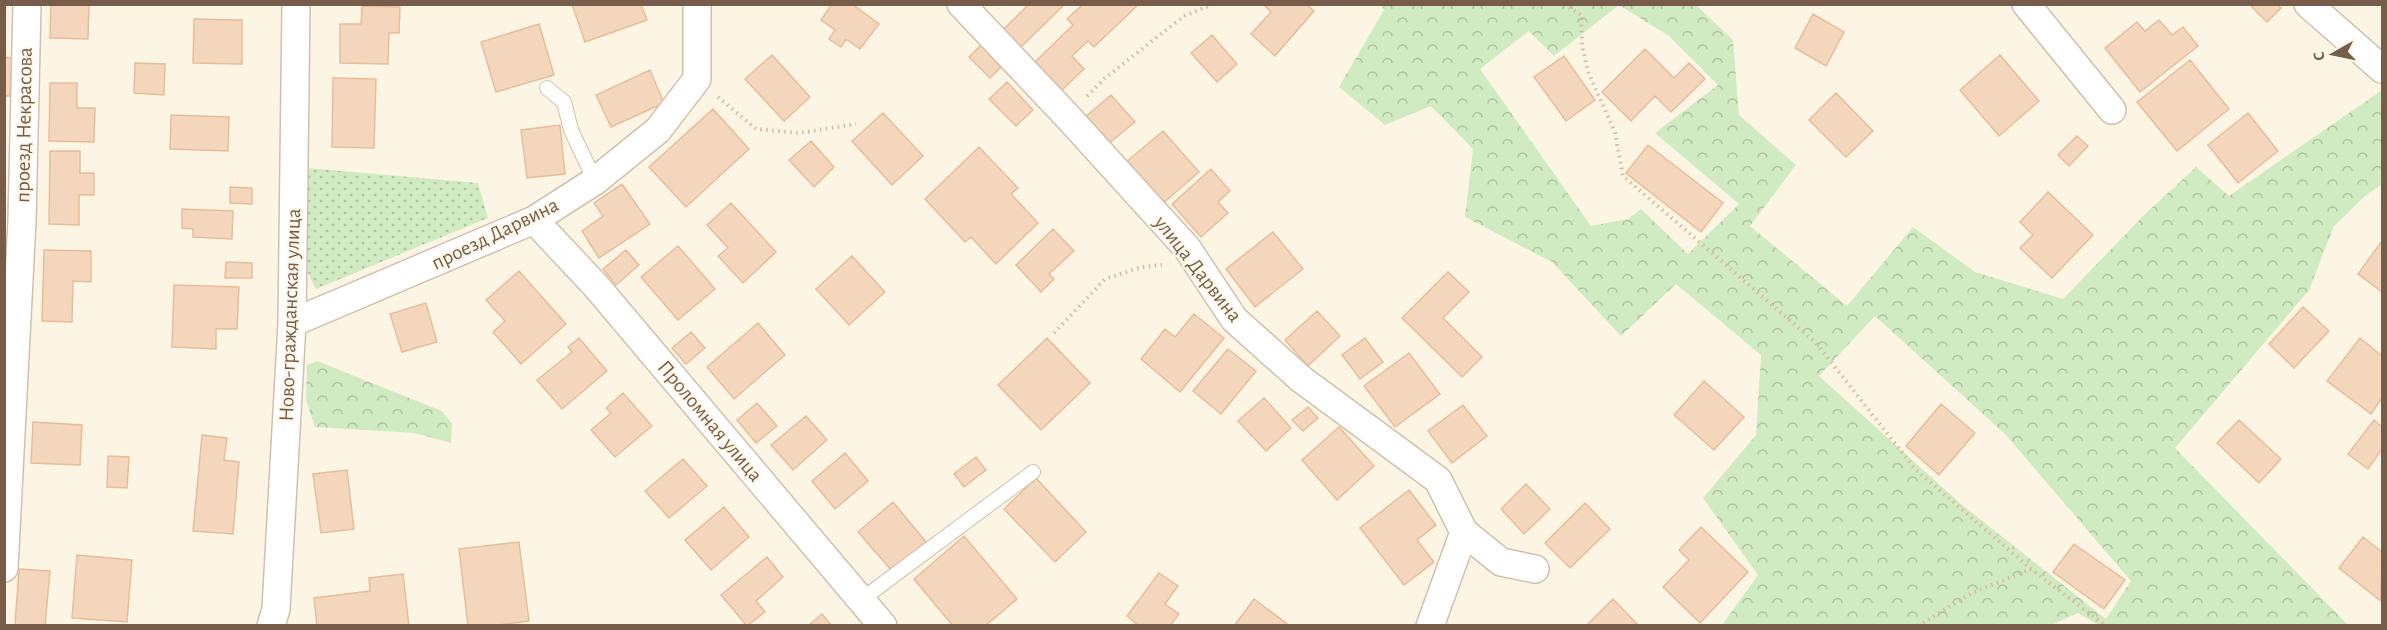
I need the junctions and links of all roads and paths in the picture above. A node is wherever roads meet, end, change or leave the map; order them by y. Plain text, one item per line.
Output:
1 (27, 4) edge
2 (296, 4) edge
3 (697, 4) edge
4 (961, 4) edge
5 (1213, 4) edge
6 (1564, 4) edge
7 (2026, 4) edge
8 (2308, 4) edge
9 (2382, 69) edge
10 (697, 79) junction
11 (548, 88) dead end
12 (2112, 110) dead end
13 (1067, 116) junction
14 (856, 124) dead end
15 (595, 181) junction
16 (534, 220) junction
17 (1198, 264) junction
18 (292, 323) junction
19 (1054, 333) dead end
20 (1033, 472) dead end
21 (1464, 532) junction
22 (4, 568) edge
23 (2031, 568) junction
24 (1535, 569) dead end
25 (861, 600) junction
26 (271, 626) edge
27 (882, 626) edge
28 (1430, 626) edge
29 (1918, 626) edge
30 (2106, 626) edge

1 - 22 street, проезд Некрасова
2 - 18 street, Ново-гражданская улица
3 - 10 street
4 - 13 street, улица Дарвина
5 - 13 path
6 - 23 path
7 - 12 street
8 - 9 street
10 - 14 path
10 - 15 street, проезд Дарвина
11 - 15 lane
13 - 17 street, улица Дарвина
15 - 16 street, проезд Дарвина
16 - 18 street, проезд Дарвина
16 - 25 street, Проломная улица
17 - 19 path
17 - 21 street, улица Дарвина
18 - 26 street, Ново-гражданская улица
20 - 25 lane
21 - 24 street, улица Дарвина
21 - 28 street
23 - 29 path
23 - 30 path
25 - 27 street, Проломная улица

